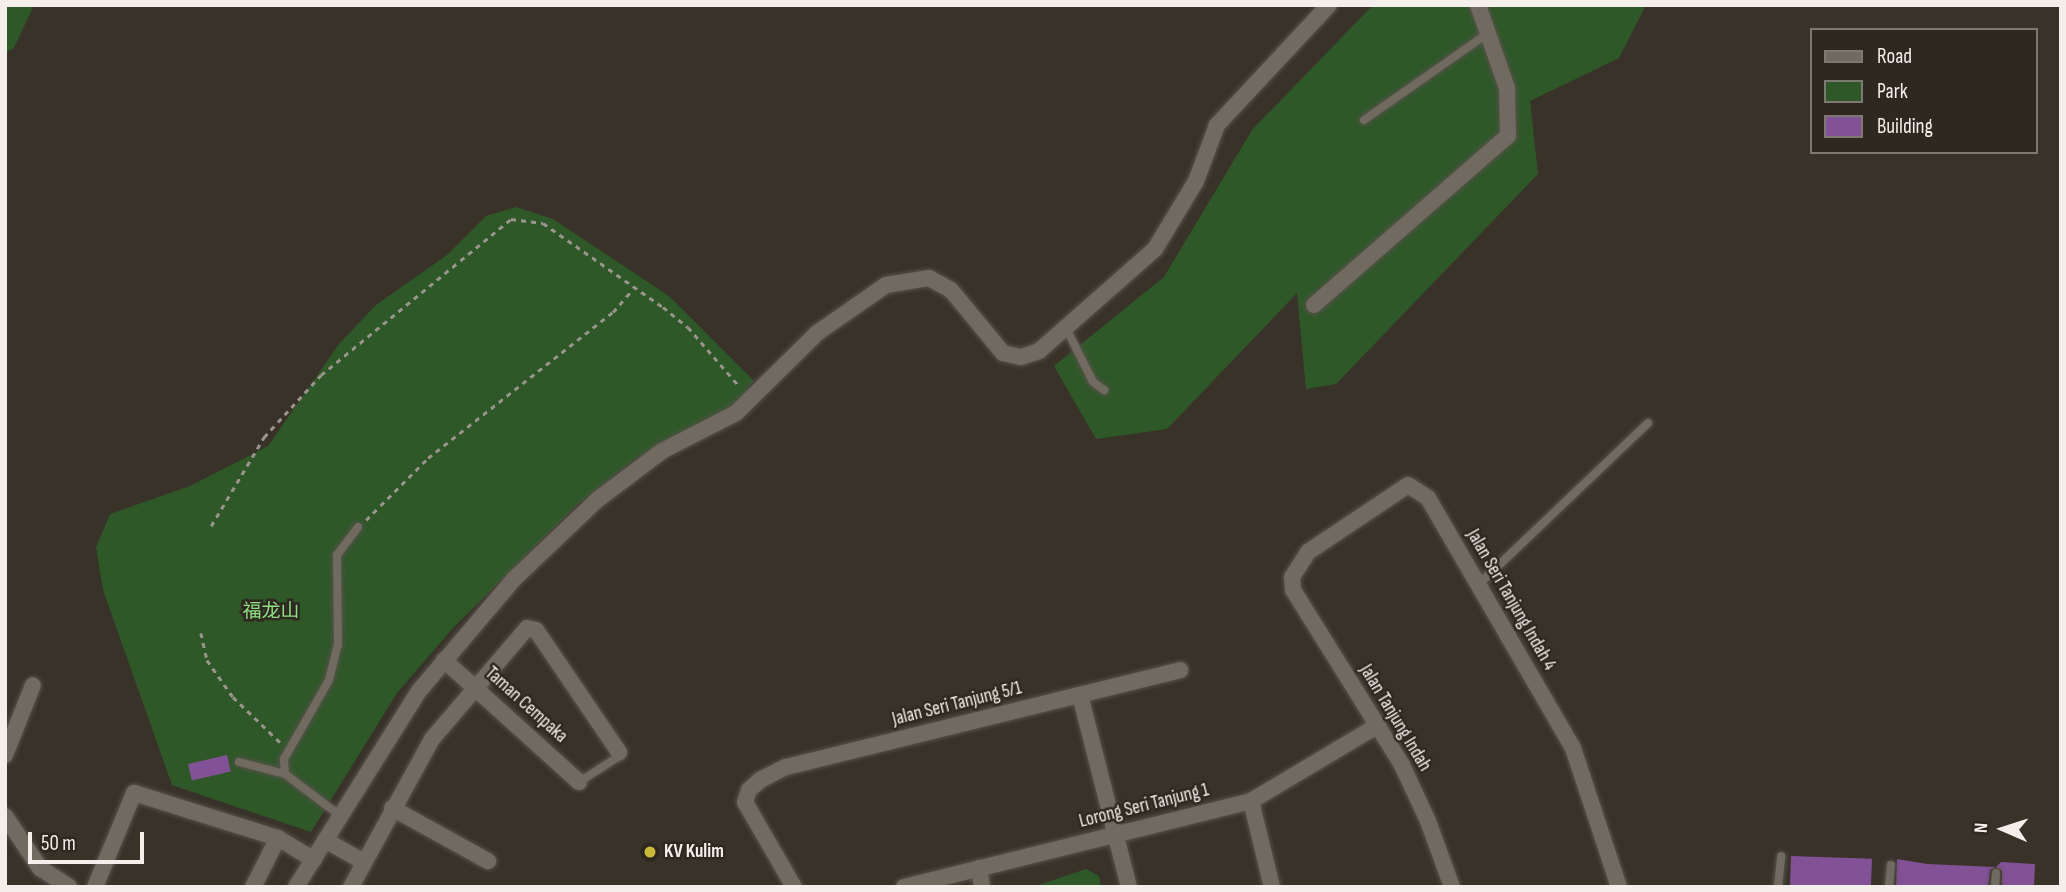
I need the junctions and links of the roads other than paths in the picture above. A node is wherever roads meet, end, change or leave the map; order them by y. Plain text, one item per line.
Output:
1 (1328, 5) edge
2 (1478, 5) edge
3 (1487, 34) junction
4 (1364, 120) dead end
5 (1314, 305) dead end
6 (1067, 330) junction
7 (1104, 390) dead end
8 (1648, 423) dead end
9 (358, 527) road end
10 (1292, 577) joint
11 (1478, 585) junction
12 (444, 660) junction
13 (1180, 670) dead end
14 (33, 685) dead end
15 (474, 686) junction
16 (1080, 695) junction
17 (1377, 726) junction
18 (619, 752) joint
19 (5, 755) edge
20 (239, 762) dead end
21 (285, 775) junction
22 (579, 782) joint
23 (1251, 801) junction
24 (392, 808) junction
25 (338, 814) junction
26 (5, 816) edge
27 (1116, 835) junction
28 (278, 838) junction
29 (325, 839) junction
30 (1782, 856) dead end
31 (314, 860) junction
32 (362, 861) junction
33 (488, 861) dead end
34 (1891, 865) dead end
35 (979, 868) junction
36 (1996, 873) dead end
37 (69, 887) edge
38 (95, 887) edge
39 (253, 887) edge
40 (296, 887) edge
41 (351, 887) edge
42 (794, 887) edge
43 (904, 887) edge
44 (982, 887) edge
45 (1129, 887) edge
46 (1272, 887) edge
47 (1452, 887) edge
48 (1619, 887) edge
49 (1778, 887) edge
50 (1889, 887) edge
51 (1995, 887) edge

1 - 6 street
2 - 3 street
3 - 4 lane
3 - 5 street
6 - 7 lane
6 - 12 street
8 - 11 lane
9 - 21 lane
10 - 11 street, Jalan Seri Tanjung Indah 4
10 - 17 street, Jalan Tanjung Indah
11 - 48 street, Jalan Seri Tanjung Indah 4
12 - 15 street, Taman Cempaka
12 - 25 street
13 - 16 street, Jalan Seri Tanjung 5/1
14 - 19 street
15 - 18 street
15 - 22 street, Taman Cempaka
15 - 24 street
16 - 27 street
16 - 42 street, Jalan Seri Tanjung 5/1
17 - 23 street, Lorong Seri Tanjung 1
17 - 47 street, Jalan Tanjung Indah
18 - 22 lane
20 - 21 lane
21 - 25 lane
23 - 27 street, Lorong Seri Tanjung 1
23 - 46 street
24 - 32 street
24 - 33 street
25 - 29 street
26 - 37 street
27 - 35 street, Lorong Seri Tanjung 1
27 - 45 street
28 - 31 street
28 - 38 street
28 - 39 street
29 - 31 street
29 - 32 street
30 - 49 lane
31 - 40 street
32 - 41 street
34 - 50 lane
35 - 43 street, Lorong Seri Tanjung 1
35 - 44 street
36 - 51 lane

